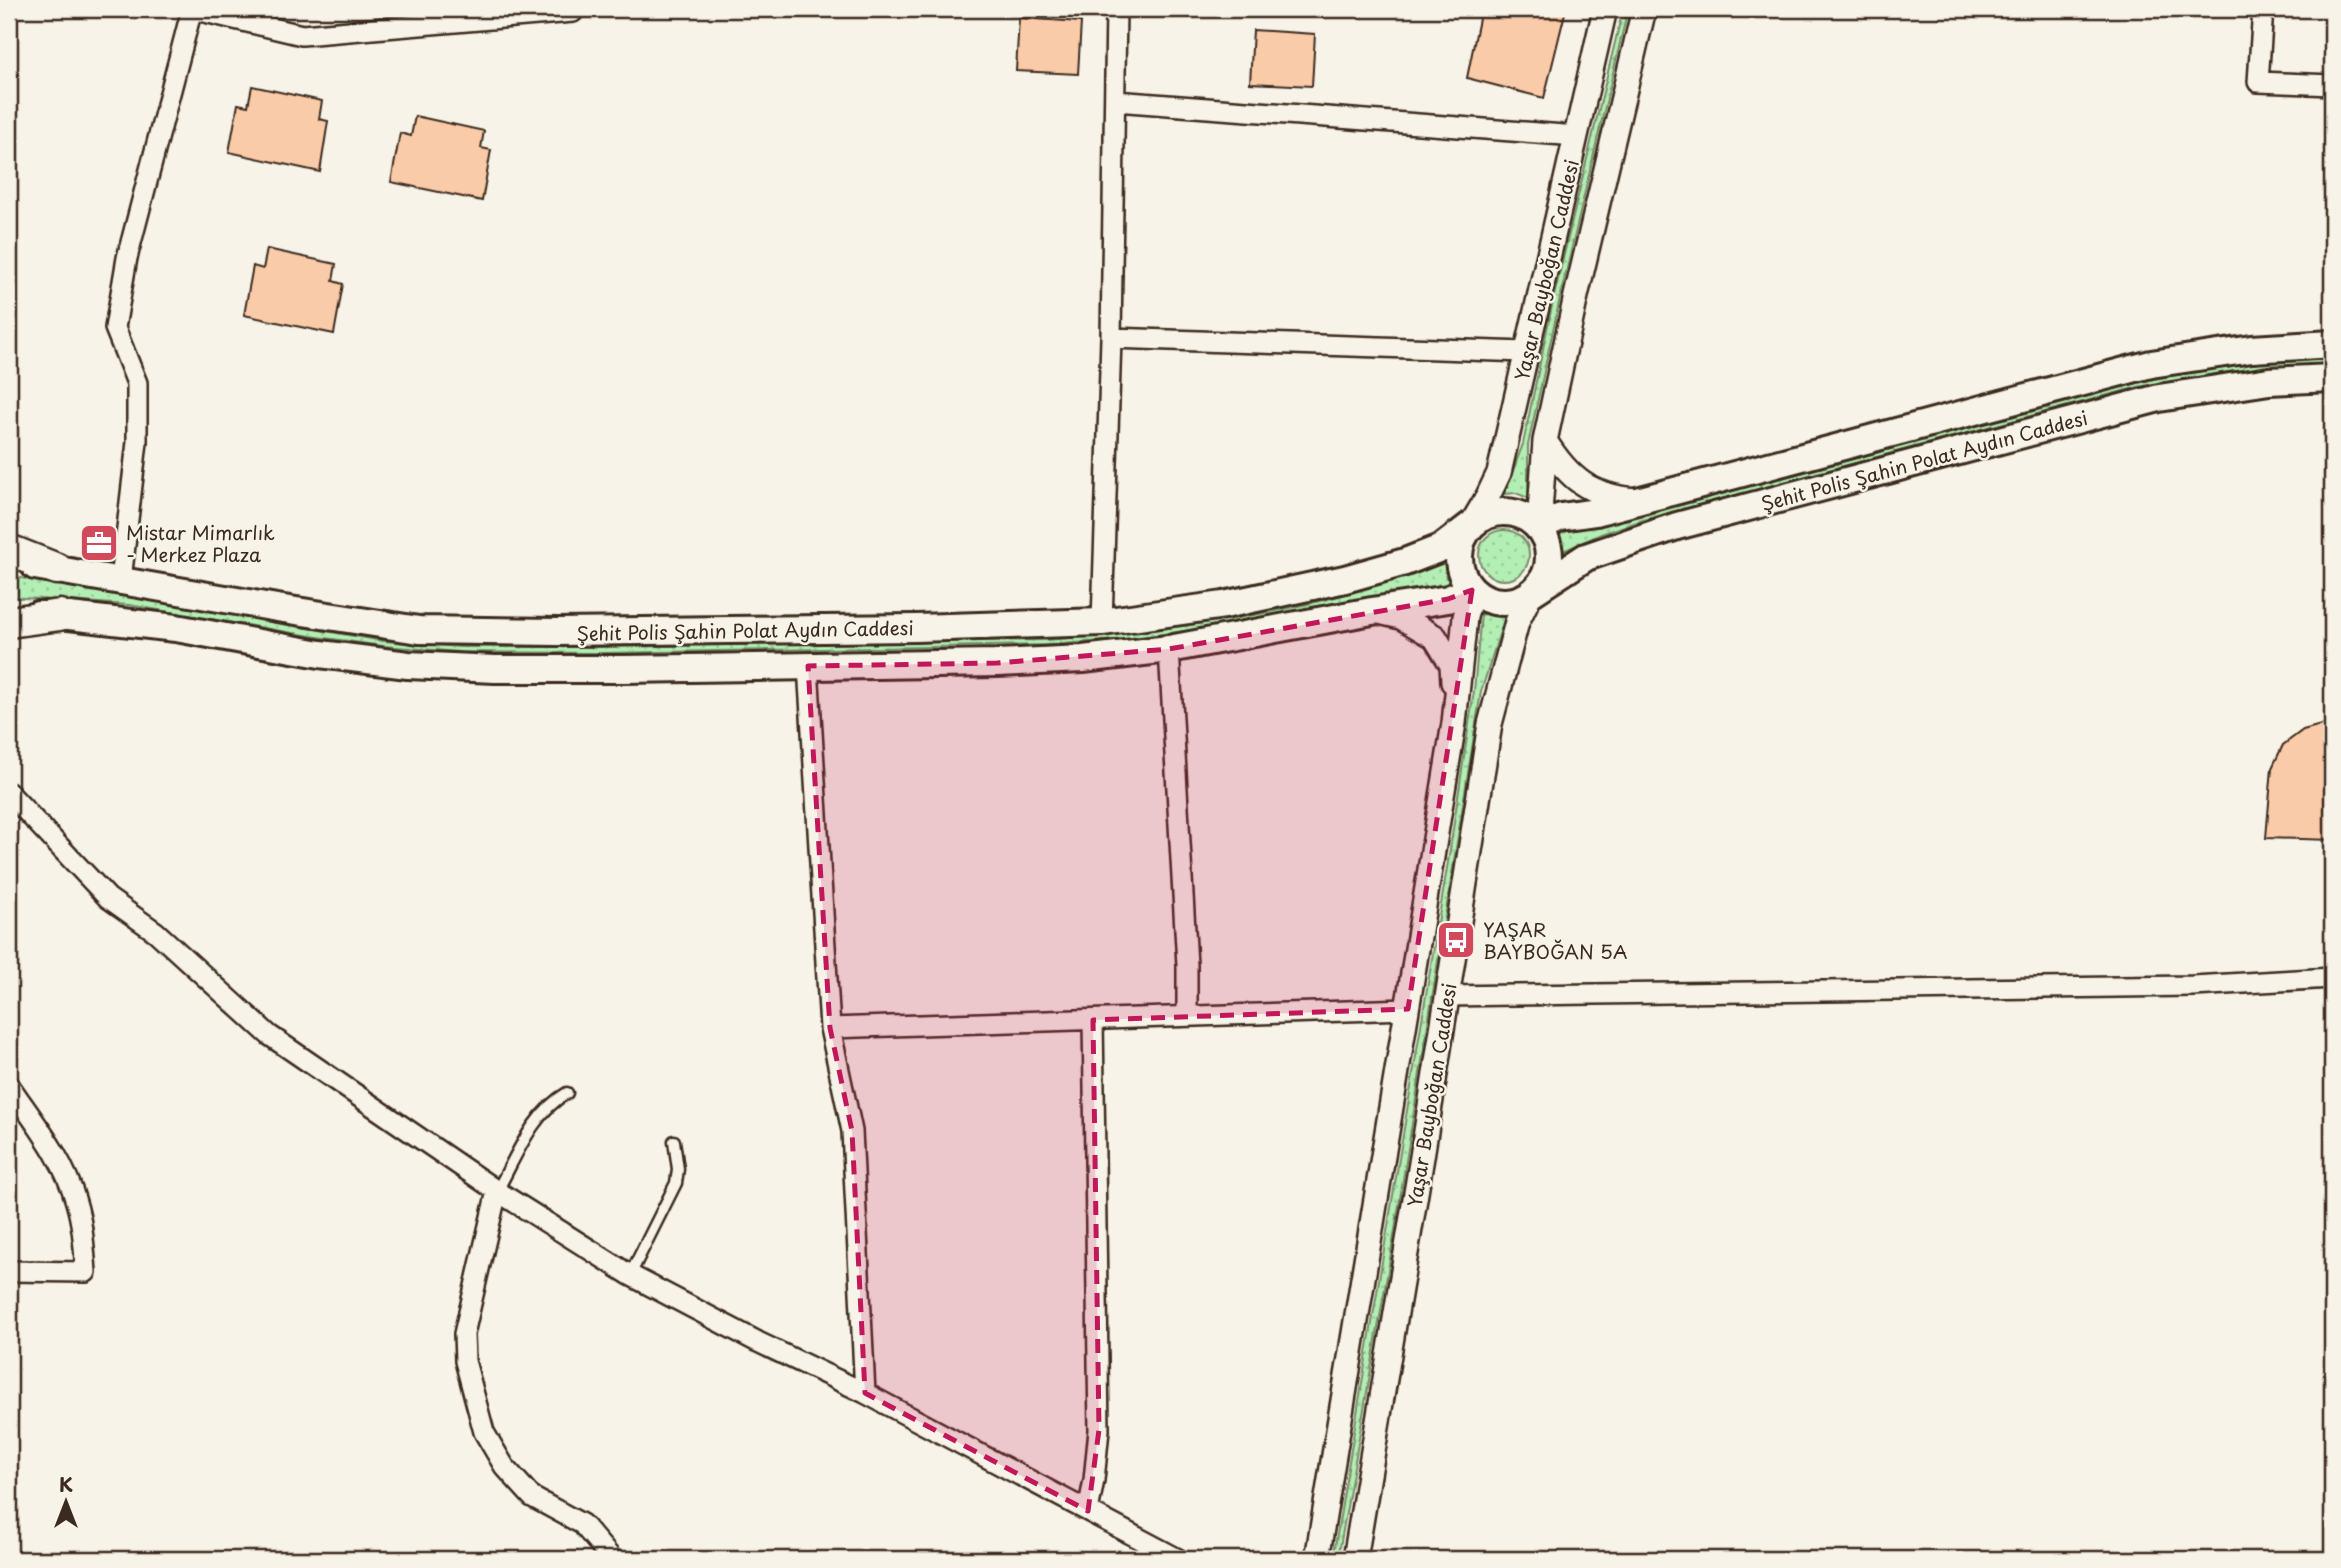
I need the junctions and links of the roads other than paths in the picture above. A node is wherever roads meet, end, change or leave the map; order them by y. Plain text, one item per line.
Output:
1 (192, 9) edge
2 (573, 9) edge
3 (1116, 9) edge
4 (1605, 9) edge
5 (1644, 9) edge
6 (2263, 9) edge
7 (2332, 85) edge
8 (1115, 102) junction
9 (1577, 136) junction
10 (1111, 338) junction
11 (2332, 344) edge
12 (1526, 352) junction
13 (2332, 378) edge
14 (1545, 441) junction
15 (1642, 500) junction
16 (1471, 525) junction
17 (1539, 527) junction
18 (9, 550) edge
19 (9, 562) edge
20 (57, 569) junction
21 (121, 580) junction
22 (1472, 590) junction
23 (1531, 593) junction
24 (1372, 611) junction
25 (60, 615) junction
26 (9, 616) edge
27 (9, 622) edge
28 (1102, 622) junction
29 (1169, 649) junction
30 (808, 666) junction
31 (1454, 723) junction
32 (9, 793) edge
33 (2332, 978) edge
34 (1446, 996) junction
35 (1408, 1009) junction
36 (1187, 1015) junction
37 (1093, 1020) junction
38 (830, 1028) junction
39 (9, 1085) edge
40 (568, 1093) dead end
41 (674, 1141) dead end
42 (496, 1191) junction
43 (9, 1271) edge
44 (630, 1275) junction
45 (865, 1393) junction
46 (1088, 1511) junction
47 (612, 1559) edge
48 (1178, 1559) edge
49 (1317, 1559) edge
50 (1355, 1559) edge

1 - 2 street
1 - 21 street
3 - 8 street
4 - 9 street, Yaşar Bayboğan Caddesi
5 - 14 street, Yaşar Bayboğan Caddesi
6 - 7 street
8 - 9 street
8 - 10 street
9 - 12 street, Yaşar Bayboğan Caddesi
10 - 12 street
10 - 28 street
11 - 15 main road, Şehit Polis Şahin Polat Aydın Caddesi
12 - 16 street, Yaşar Bayboğan Caddesi
13 - 23 main road, Şehit Polis Şahin Polat Aydın Caddesi
14 - 15 street
14 - 17 street, Yaşar Bayboğan Caddesi
15 - 17 main road, Şehit Polis Şahin Polat Aydın Caddesi
16 - 17 main road
16 - 22 main road
16 - 28 main road, Şehit Polis Şahin Polat Aydın Caddesi
17 - 23 main road
18 - 20 main road
19 - 20 main road, Şehit Polis Şahin Polat Aydın Caddesi
20 - 21 main road, Şehit Polis Şahin Polat Aydın Caddesi
21 - 28 main road, Şehit Polis Şahin Polat Aydın Caddesi
22 - 23 main road
22 - 24 main road, Şehit Polis Şahin Polat Aydın Caddesi
22 - 31 street, Yaşar Bayboğan Caddesi
23 - 34 street, Yaşar Bayboğan Caddesi
24 - 29 main road, Şehit Polis Şahin Polat Aydın Caddesi
24 - 31 street
25 - 26 main road, Şehit Polis Şahin Polat Aydın Caddesi
25 - 27 main road
25 - 30 main road, Şehit Polis Şahin Polat Aydın Caddesi
29 - 30 main road, Şehit Polis Şahin Polat Aydın Caddesi
29 - 36 street
30 - 38 street
31 - 35 street, Yaşar Bayboğan Caddesi
32 - 42 street
33 - 34 street
34 - 50 street, Yaşar Bayboğan Caddesi
35 - 36 street
35 - 49 street, Yaşar Bayboğan Caddesi
36 - 37 street
37 - 38 street
37 - 46 street
38 - 45 street
39 - 43 street
40 - 42 lane
41 - 44 lane
42 - 44 street
42 - 47 street
44 - 45 street
45 - 46 street
46 - 48 street

